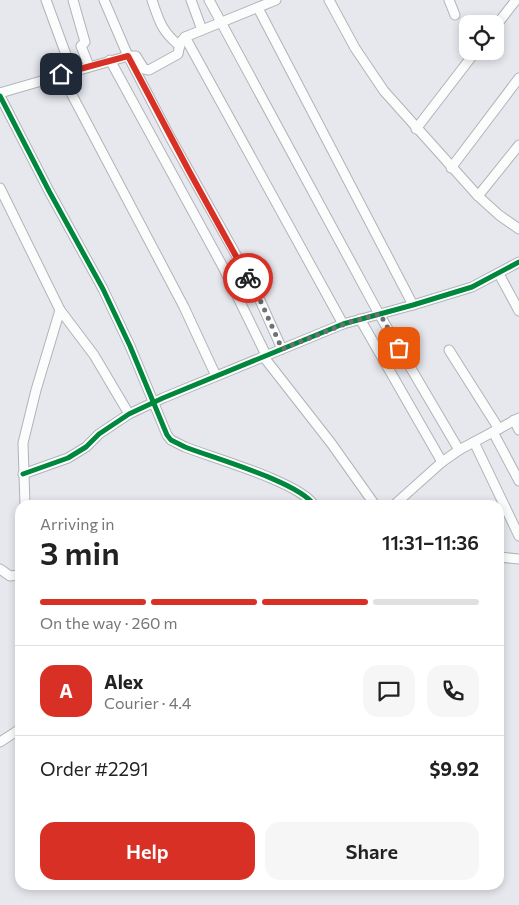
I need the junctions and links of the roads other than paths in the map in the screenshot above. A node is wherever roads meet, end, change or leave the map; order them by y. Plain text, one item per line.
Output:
1 (46, 0) edge
2 (73, 0) edge
3 (104, 0) edge
4 (152, 0) edge
5 (191, 0) edge
6 (210, 0) edge
7 (276, 0) edge
8 (329, 0) edge
9 (449, 0) edge
10 (516, 0) edge
11 (258, 8) junction
12 (455, 15) dead end
13 (504, 15) edge
14 (222, 22) junction
15 (202, 30) junction
16 (185, 37) junction
17 (180, 46) junction
18 (128, 56) junction
19 (110, 60) junction
20 (469, 60) edge
21 (89, 66) junction
22 (72, 71) junction
23 (61, 74) junction
24 (519, 78) edge
25 (0, 95) edge
26 (416, 129) junction
27 (519, 145) edge
28 (451, 168) junction
29 (0, 188) edge
30 (478, 196) junction
31 (519, 229) edge
32 (519, 262) edge
33 (499, 274) junction
34 (413, 305) junction
35 (60, 310) junction
36 (519, 311) edge
37 (380, 314) junction
38 (360, 319) junction
39 (343, 324) junction
40 (282, 349) junction
41 (449, 350) dead end
42 (265, 355) junction
43 (216, 376) junction
44 (154, 402) junction
45 (129, 414) junction
46 (516, 419) edge
47 (496, 430) junction
48 (519, 430) edge
49 (474, 442) junction
50 (459, 450) junction
51 (442, 462) junction
52 (23, 474) junction
53 (519, 482) edge
54 (25, 500) edge
55 (310, 500) edge
56 (371, 500) edge
57 (400, 500) edge
58 (502, 500) edge
59 (504, 505) edge
60 (519, 536) edge
61 (504, 557) edge
62 (519, 558) edge
63 (0, 570) edge
64 (15, 576) edge
65 (15, 732) edge
66 (0, 742) edge

1 - 22 street
2 - 21 street
3 - 18 street
4 - 17 street
5 - 15 street
6 - 14 street
7 - 11 street
8 - 26 street
9 - 12 street
10 - 13 street
11 - 14 street
11 - 34 street
14 - 15 street
14 - 37 street
15 - 16 street
16 - 17 street
16 - 39 street
17 - 18 street
18 - 19 street
18 - 40 street
19 - 21 street
19 - 42 street
20 - 26 street
21 - 22 street
22 - 23 street
23 - 25 street
23 - 43 street
24 - 28 street
25 - 44 street
26 - 28 street
27 - 30 street
28 - 30 street
29 - 35 street
30 - 31 street
32 - 33 street
33 - 34 street
33 - 36 street
34 - 37 street
35 - 45 street
35 - 52 street
37 - 38 street
37 - 50 street
38 - 39 street
38 - 51 street
39 - 40 street
40 - 42 street
41 - 47 street
42 - 43 street
42 - 56 street
43 - 44 street
44 - 45 street
44 - 55 street
45 - 52 street
46 - 47 street
46 - 48 street
47 - 49 street
47 - 53 street
49 - 50 street
49 - 58 street
50 - 51 street
51 - 57 street
52 - 54 street
59 - 60 street
61 - 62 street
63 - 64 street
65 - 66 street

